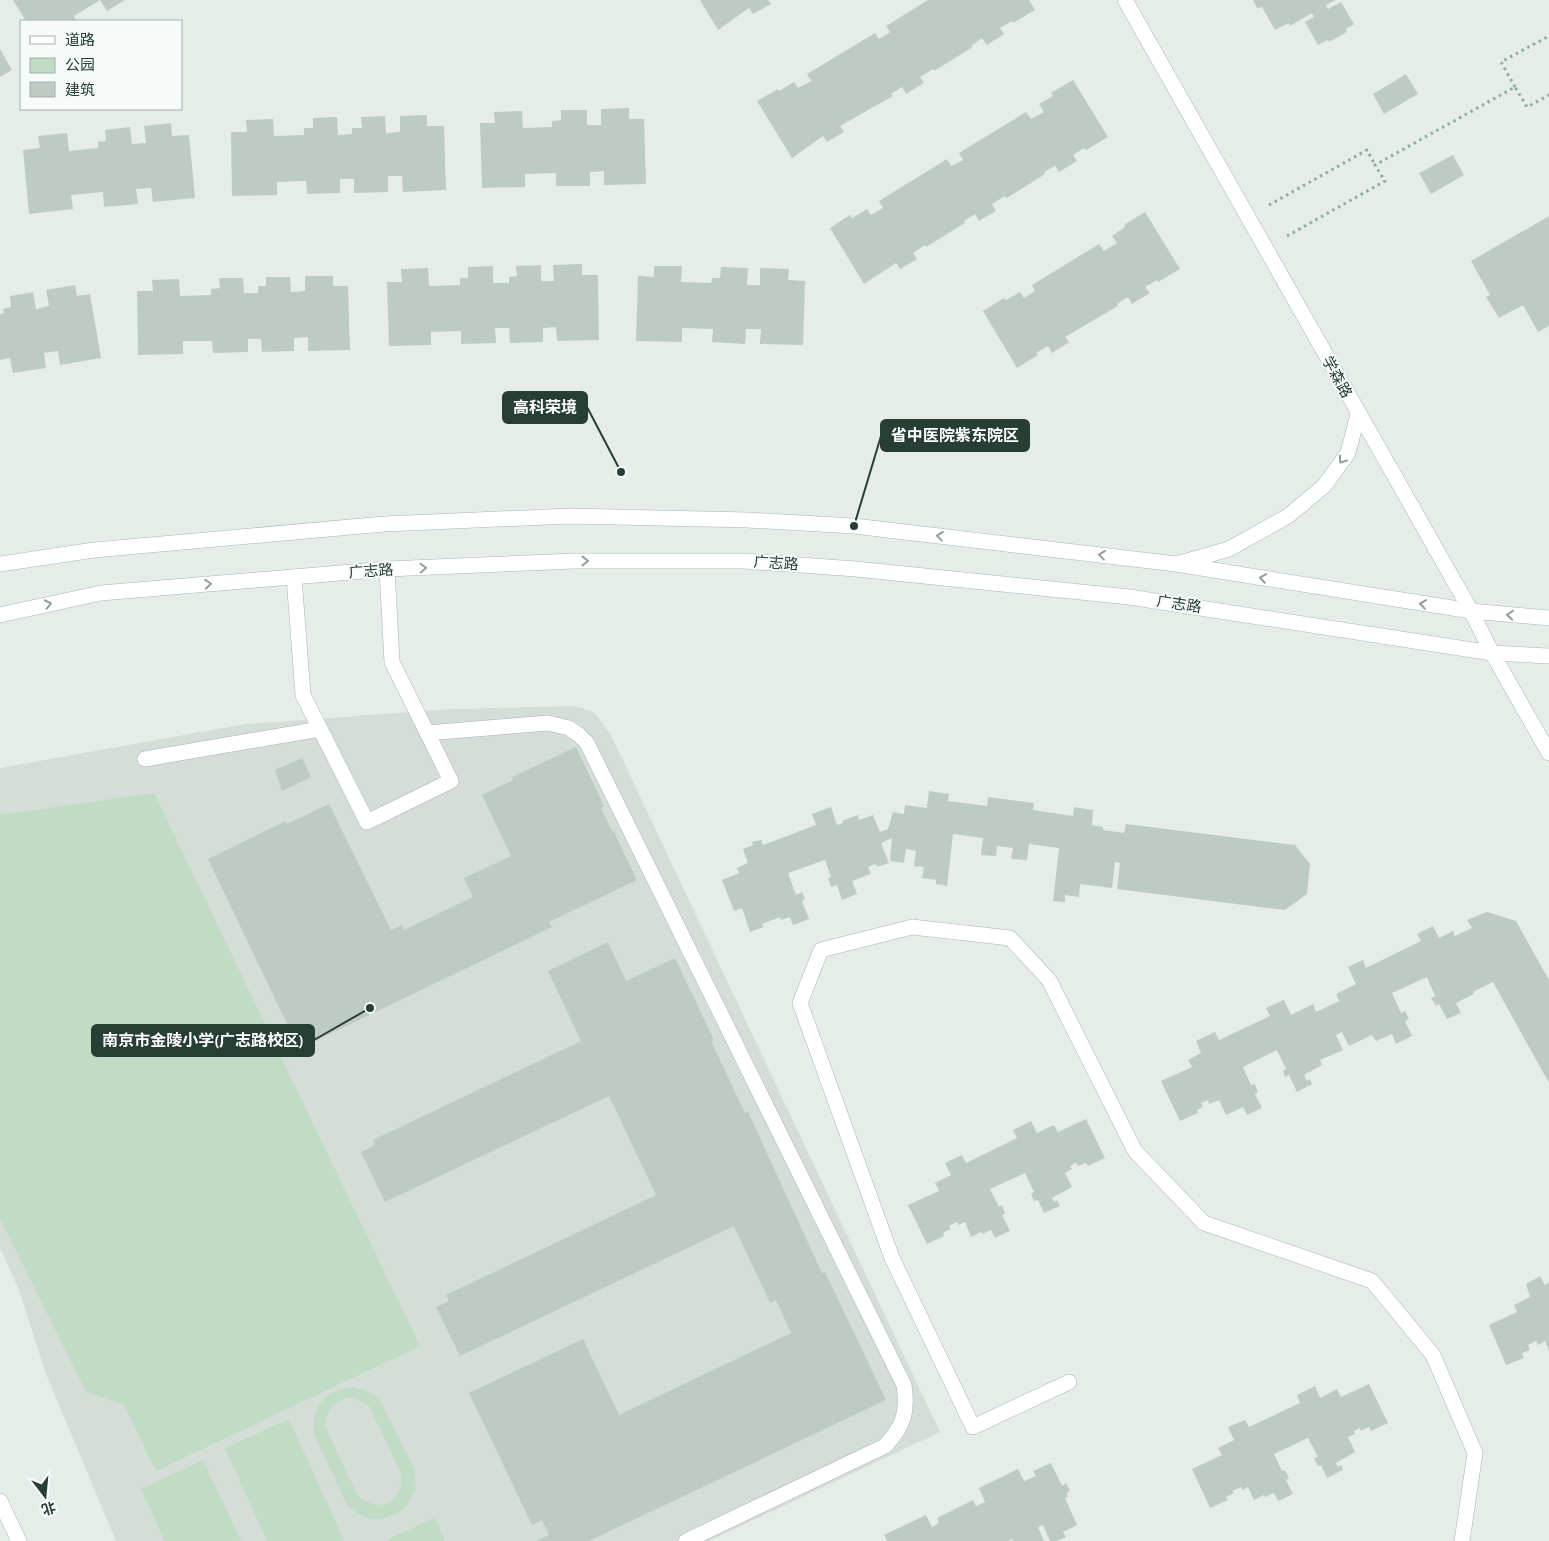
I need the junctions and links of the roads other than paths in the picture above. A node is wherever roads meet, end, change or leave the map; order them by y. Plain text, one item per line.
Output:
1 (1125, 0) edge
2 (1358, 414) junction
3 (0, 564) edge
4 (1176, 564) junction
5 (387, 569) junction
6 (294, 577) junction
7 (1471, 611) junction
8 (0, 615) edge
9 (1549, 618) edge
10 (1492, 653) junction
11 (1549, 656) edge
12 (320, 729) junction
13 (427, 733) junction
14 (1549, 753) edge
15 (145, 759) dead end
16 (1069, 1382) dead end
17 (0, 1501) edge
18 (19, 1541) edge
19 (686, 1541) edge
20 (1462, 1541) edge

1 - 2 street, 学森路
2 -> 4 street
2 - 7 street, 学森路
4 -> 3 street
7 -> 4 street
5 - 6 street, 广志路
5 -> 10 street, 广志路
5 - 13 street
8 -> 6 street, 广志路
6 - 12 street
9 -> 7 street
7 - 10 street, 学森路
10 - 11 street, 广志路
10 - 14 street, 学森路
12 - 13 street
12 - 15 street
13 - 19 street
16 - 20 street
17 - 18 street

